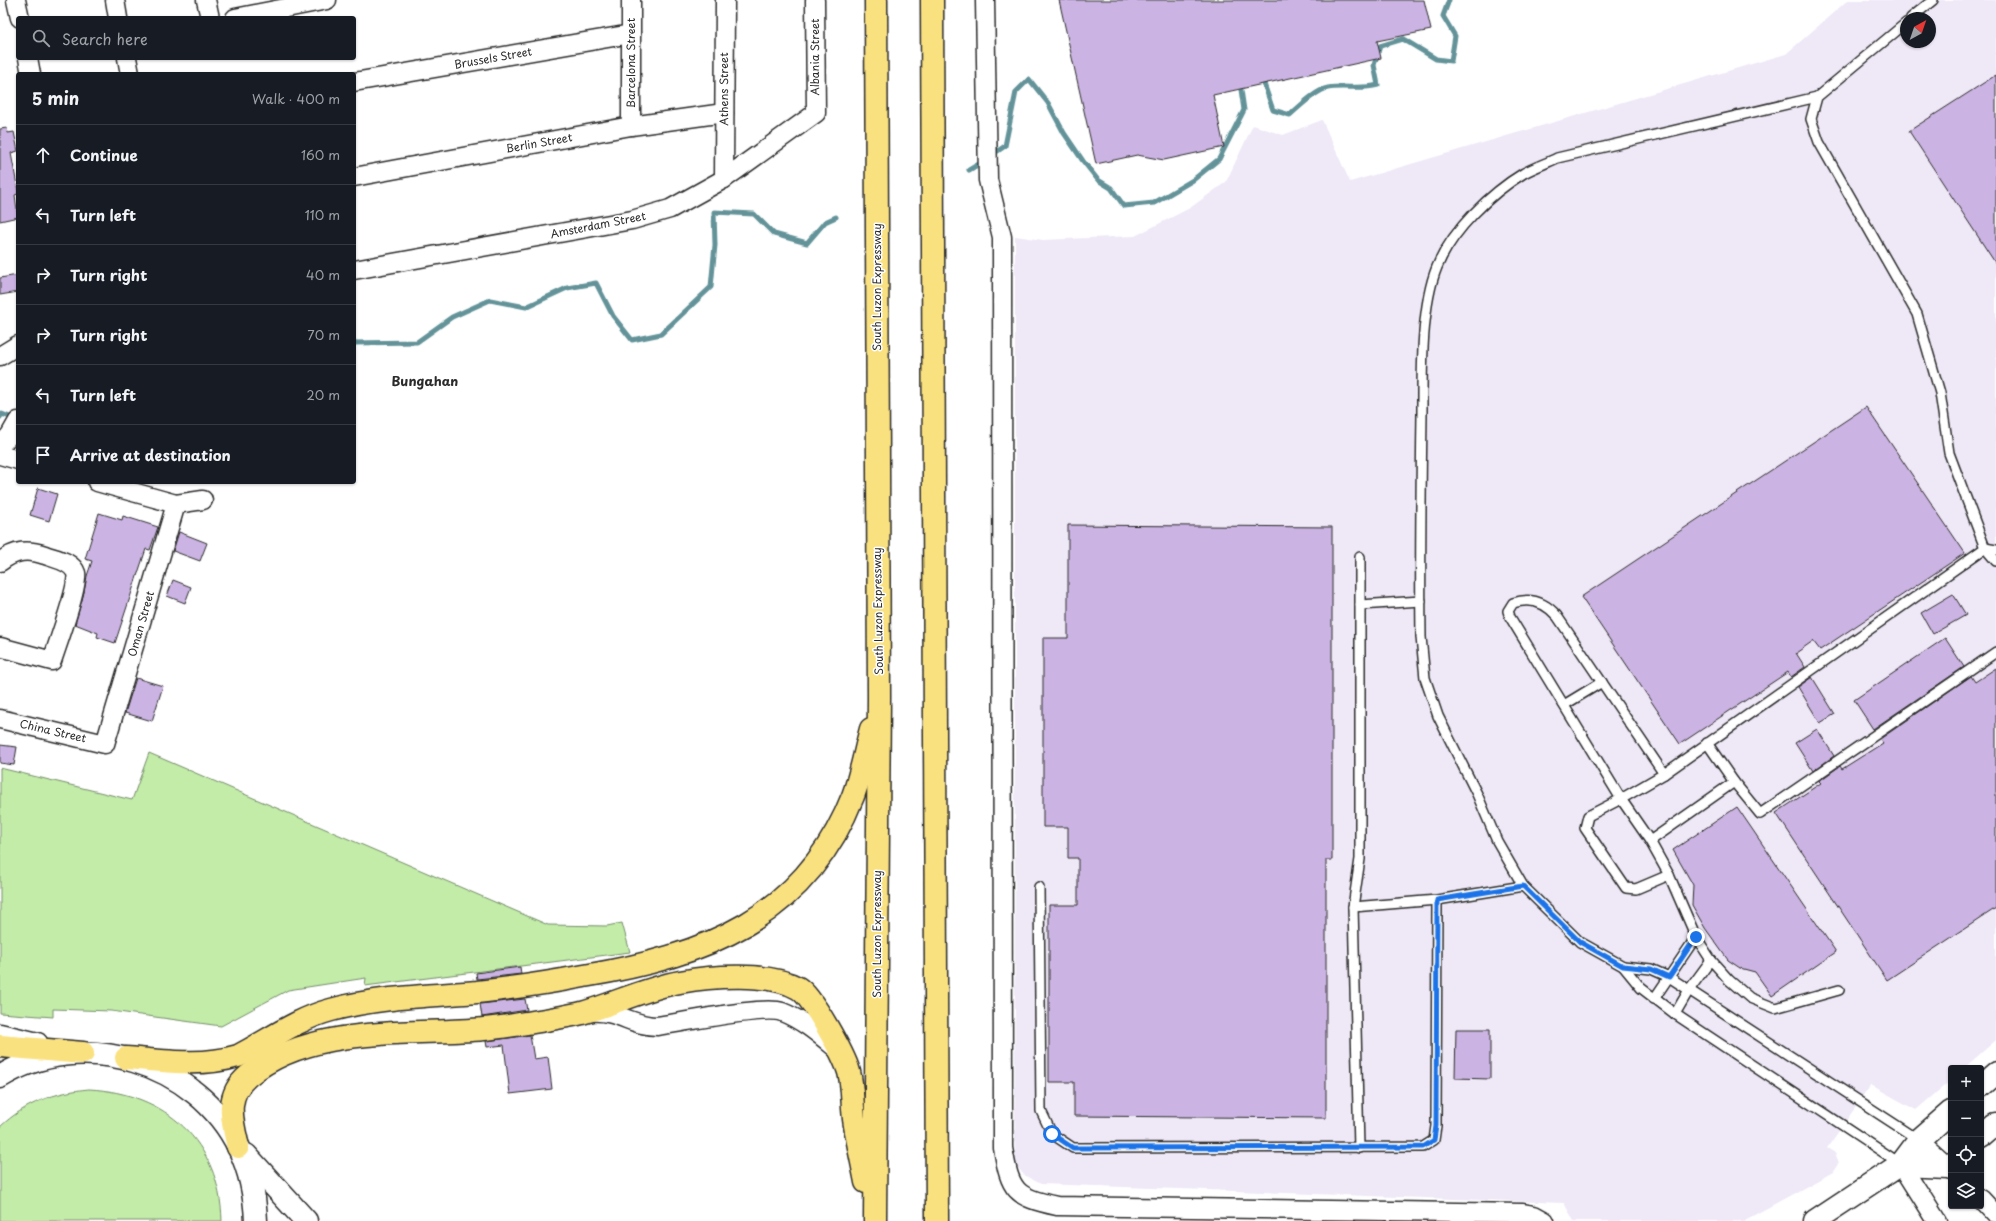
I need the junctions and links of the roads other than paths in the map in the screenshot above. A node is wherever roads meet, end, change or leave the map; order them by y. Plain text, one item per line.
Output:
1 (16, 0) edge
2 (115, 0) edge
3 (206, 0) edge
4 (327, 0) edge
5 (631, 0) edge
6 (725, 0) edge
7 (815, 0) edge
8 (876, 0) edge
9 (932, 0) edge
10 (985, 0) edge
11 (1933, 0) edge
12 (1918, 12) edge
13 (20, 16) edge
14 (118, 16) edge
15 (210, 16) edge
16 (245, 16) edge
17 (1900, 27) edge
18 (631, 34) junction
19 (28, 60) edge
20 (127, 60) edge
21 (31, 72) edge
22 (130, 72) edge
23 (356, 82) edge
24 (1817, 97) junction
25 (724, 113) junction
26 (816, 113) joint
27 (631, 126) junction
28 (356, 177) edge
29 (724, 179) junction
30 (356, 270) edge
31 (16, 346) edge
32 (0, 356) edge
33 (0, 455) edge
34 (16, 459) edge
35 (103, 484) edge
36 (203, 500) dead end
37 (176, 504) junction
38 (1985, 548) junction
39 (1996, 550) edge
40 (1360, 557) dead end
41 (1996, 560) edge
42 (0, 562) edge
43 (1420, 601) junction
44 (1360, 605) junction
45 (0, 647) edge
46 (1996, 652) edge
47 (1602, 682) junction
48 (879, 697) junction
49 (1564, 705) junction
50 (0, 719) edge
51 (1706, 743) junction
52 (105, 744) joint
53 (1664, 774) junction
54 (1734, 782) junction
55 (1621, 799) junction
56 (1650, 841) junction
57 (1669, 875) junction
58 (1523, 886) junction
59 (1039, 887) dead end
60 (1437, 900) junction
61 (1353, 907) junction
62 (1696, 937) junction
63 (1711, 960) junction
64 (1623, 966) junction
65 (1669, 977) junction
66 (1689, 990) junction
67 (1839, 990) dead end
68 (1654, 999) junction
69 (581, 1013) junction
70 (1675, 1014) junction
71 (0, 1033) edge
72 (0, 1046) edge
73 (840, 1053) junction
74 (83, 1054) junction
75 (126, 1058) junction
76 (1996, 1073) edge
77 (0, 1077) edge
78 (1984, 1083) edge
79 (1948, 1115) edge
80 (1996, 1125) edge
81 (1982, 1137) edge
82 (1919, 1140) junction
83 (238, 1147) junction
84 (1359, 1148) junction
85 (1901, 1164) junction
86 (1948, 1164) edge
87 (1948, 1166) edge
88 (1984, 1203) edge
89 (1996, 1215) edge
90 (1996, 1218) edge
91 (256, 1221) edge
92 (306, 1221) edge
93 (874, 1221) edge
94 (937, 1221) edge
95 (1546, 1221) edge
96 (1815, 1221) edge
97 (1936, 1221) edge
98 (1993, 1221) edge

1 - 13 street
2 - 14 street
3 - 15 street
4 - 16 street
5 - 18 street, Barcelona Street
6 - 25 street, Athens Street
7 - 26 street, Albania Street
8 - 48 highway, South Luzon Expressway
9 - 94 highway
10 - 95 street
11 - 12 lane
17 - 24 lane
18 - 23 street, Brussels Street
18 - 27 street, Barcelona Street
19 - 21 street
20 - 22 street
24 - 38 lane
24 - 43 lane
25 - 27 street, Berlin Street
25 - 29 street, Athens Street
26 - 29 street, Amsterdam Street
27 - 28 street, Berlin Street
29 - 30 street, Amsterdam Street
31 - 32 street
33 - 34 street
35 - 37 street
36 - 37 street
37 - 52 street, Oman Street
38 - 39 lane
38 - 41 lane
38 - 51 lane
40 - 44 lane
42 - 45 street
43 - 44 lane
43 - 58 lane
44 - 61 lane
46 - 54 lane
47 - 49 lane
47 - 49 lane
47 - 53 lane
48 - 75 highway
48 - 93 highway, South Luzon Expressway
49 - 55 lane
50 - 52 street, China Street
51 - 53 lane
51 - 54 lane
53 - 55 lane
54 - 56 lane
55 - 56 lane
55 - 57 lane
56 - 57 lane
57 - 62 lane
58 - 60 lane
58 - 64 lane
59 - 84 lane
60 - 61 lane
60 - 84 lane
61 - 84 lane
62 - 63 lane
62 - 65 lane
63 - 66 lane
63 - 67 lane
64 - 65 lane
64 - 68 lane
65 - 66 lane
65 - 68 lane
66 - 70 lane
66 - 82 lane
68 - 70 lane
69 - 73 street
69 - 73 highway
69 - 83 highway
70 - 85 lane
71 - 74 street
72 - 74 highway
73 - 93 highway
74 - 75 main road
74 - 77 main road
75 - 83 main road
76 - 78 main road
79 - 82 main road
80 - 81 main road
82 - 85 main road
82 - 86 street
83 - 91 main road
83 - 92 main road
85 - 87 main road
85 - 96 main road
85 - 97 street
88 - 89 street
90 - 98 street

